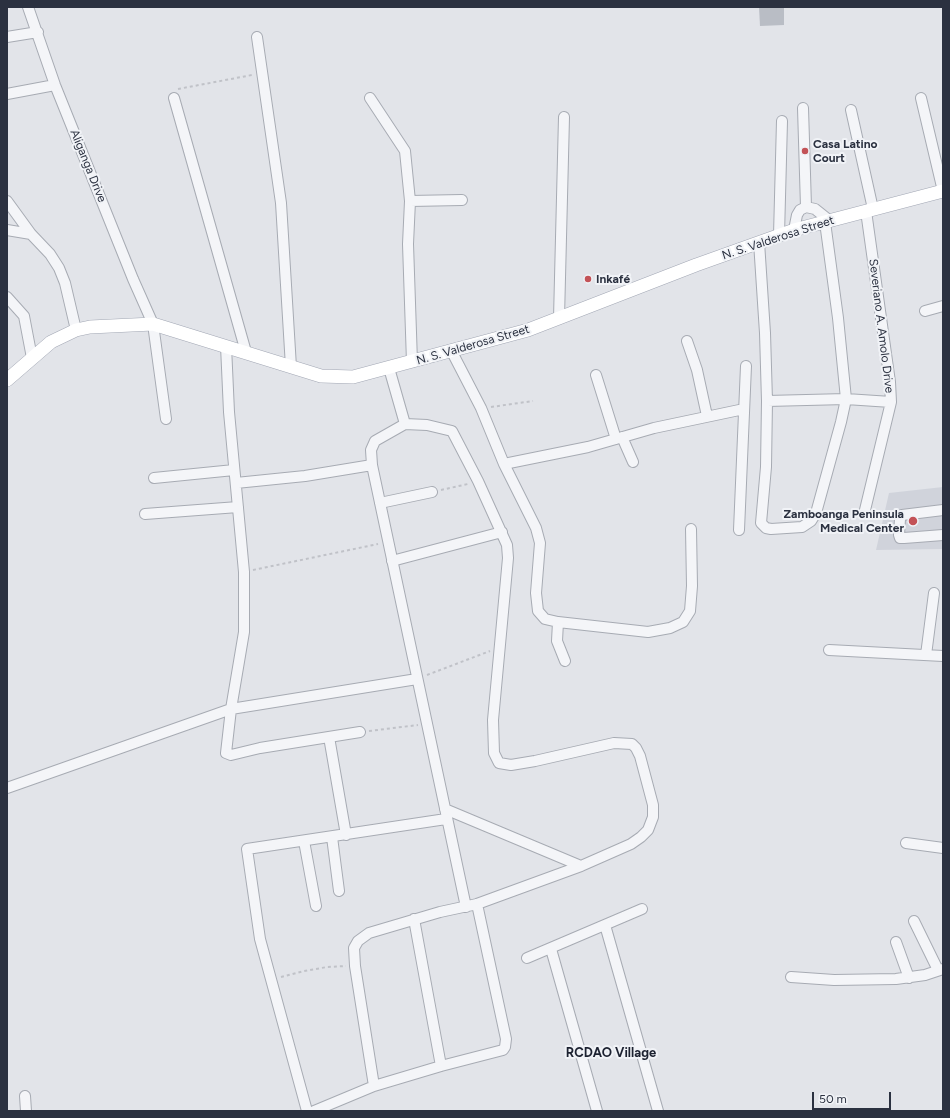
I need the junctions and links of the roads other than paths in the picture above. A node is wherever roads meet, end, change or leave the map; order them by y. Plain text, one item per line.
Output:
1 (28, 7) edge
2 (38, 32) junction
3 (7, 37) edge
4 (257, 37) dead end
5 (56, 85) junction
6 (7, 94) edge
7 (174, 98) road end
8 (370, 98) dead end
9 (921, 98) dead end
10 (802, 108) dead end
11 (851, 110) dead end
12 (564, 117) dead end
13 (782, 121) dead end
14 (943, 191) edge
15 (462, 200) dead end
16 (7, 201) edge
17 (410, 201) junction
18 (806, 207) junction
19 (870, 210) junction
20 (828, 222) junction
21 (7, 230) edge
22 (794, 230) junction
23 (30, 234) junction
24 (779, 235) junction
25 (759, 242) junction
26 (7, 297) edge
27 (943, 306) edge
28 (925, 311) dead end
29 (559, 318) junction
30 (153, 324) junction
31 (76, 330) junction
32 (687, 341) dead end
33 (226, 346) junction
34 (246, 352) junction
35 (452, 352) junction
36 (32, 358) junction
37 (412, 362) junction
38 (746, 366) dead end
39 (291, 367) junction
40 (389, 368) junction
41 (596, 375) dead end
42 (7, 380) edge
43 (846, 399) junction
44 (767, 401) junction
45 (890, 402) junction
46 (744, 410) junction
47 (707, 416) junction
48 (166, 419) dead end
49 (405, 424) junction
50 (619, 438) junction
51 (633, 462) dead end
52 (504, 464) junction
53 (372, 465) junction
54 (234, 470) junction
55 (154, 478) dead end
56 (236, 484) junction
57 (432, 492) road end
58 (380, 503) junction
59 (238, 508) junction
60 (865, 510) dead end
61 (943, 510) edge
62 (146, 514) dead end
63 (691, 529) dead end
64 (739, 530) dead end
65 (502, 532) junction
66 (943, 535) edge
67 (392, 561) junction
68 (934, 592) dead end
69 (558, 622) junction
70 (829, 650) dead end
71 (926, 655) junction
72 (943, 656) edge
73 (564, 661) dead end
74 (417, 679) junction
75 (231, 709) junction
76 (360, 732) road end
77 (329, 737) junction
78 (7, 788) edge
79 (446, 814) junction
80 (346, 835) junction
81 (332, 837) junction
82 (304, 841) junction
83 (906, 843) dead end
84 (943, 848) edge
85 (581, 866) junction
86 (339, 891) dead end
87 (477, 904) junction
88 (316, 906) dead end
89 (466, 907) junction
90 (642, 909) dead end
91 (414, 919) junction
92 (914, 921) dead end
93 (605, 926) junction
94 (896, 942) dead end
95 (551, 949) junction
96 (527, 958) dead end
97 (941, 970) edge
98 (791, 977) dead end
99 (910, 978) junction
100 (441, 1066) junction
101 (374, 1086) junction
102 (25, 1096) dead end
103 (26, 1111) edge
104 (307, 1111) edge
105 (314, 1111) edge
106 (597, 1111) edge
107 (658, 1111) edge

1 - 2 street, Aliganga Drive
2 - 3 street
2 - 5 street, Aliganga Drive
4 - 39 street
5 - 6 street
5 - 30 street, Aliganga Drive
7 - 34 street
8 - 17 street
9 - 14 street
10 - 18 street
11 - 19 street, Severiano A. Amolo Drive
12 - 29 street
13 - 24 street
14 - 19 main road, N. S. Valderosa Street
15 - 17 street
16 - 23 street
17 - 37 street
18 - 20 street
18 - 22 street
19 - 20 main road, N. S. Valderosa Street
19 - 45 street, Severiano A. Amolo Drive
20 - 22 main road, N. S. Valderosa Street
20 - 43 street
21 - 23 street
22 - 24 main road, N. S. Valderosa Street
23 - 31 street
24 - 25 main road, N. S. Valderosa Street
25 - 29 main road, N. S. Valderosa Street
25 - 44 street
26 - 36 street
27 - 28 street
29 - 35 main road, N. S. Valderosa Street
30 - 31 main road, N. S. Valderosa Street
30 - 33 main road, N. S. Valderosa Street
30 - 48 street, Aliganga Drive
31 - 36 main road, N. S. Valderosa Street
32 - 47 street
33 - 34 main road, N. S. Valderosa Street
33 - 54 street
34 - 39 main road, N. S. Valderosa Street
35 - 37 main road, N. S. Valderosa Street
35 - 52 street
36 - 42 main road, N. S. Valderosa Street
37 - 40 main road, N. S. Valderosa Street
38 - 46 street
39 - 40 main road, N. S. Valderosa Street
40 - 49 street
41 - 50 street
43 - 44 street
43 - 44 street
43 - 45 street
45 - 60 street, Severiano A. Amolo Drive
46 - 47 street
46 - 64 street
47 - 50 street
49 - 53 street
49 - 65 street
50 - 51 street
50 - 52 street
52 - 69 street
53 - 56 street
53 - 58 street
54 - 55 street
54 - 56 street
56 - 59 street
57 - 58 street
58 - 67 street
59 - 62 street
59 - 75 street
61 - 66 street
63 - 69 street
65 - 67 street
65 - 85 street
67 - 74 street
68 - 71 street
69 - 73 street
70 - 71 street
71 - 72 street
74 - 75 street
74 - 79 street
75 - 77 street
75 - 78 street
76 - 77 street
77 - 80 street
79 - 80 street
79 - 85 street
79 - 89 street
80 - 81 street
81 - 82 street
81 - 86 street
82 - 88 street
82 - 104 street
83 - 84 street
85 - 87 street
87 - 89 street
87 - 100 street
89 - 91 street
90 - 93 street
91 - 100 street
91 - 101 street
92 - 97 street
93 - 95 street
93 - 107 street
94 - 99 street
95 - 96 street
95 - 106 street
97 - 99 street
98 - 99 street
100 - 101 street
101 - 105 street
102 - 103 street

